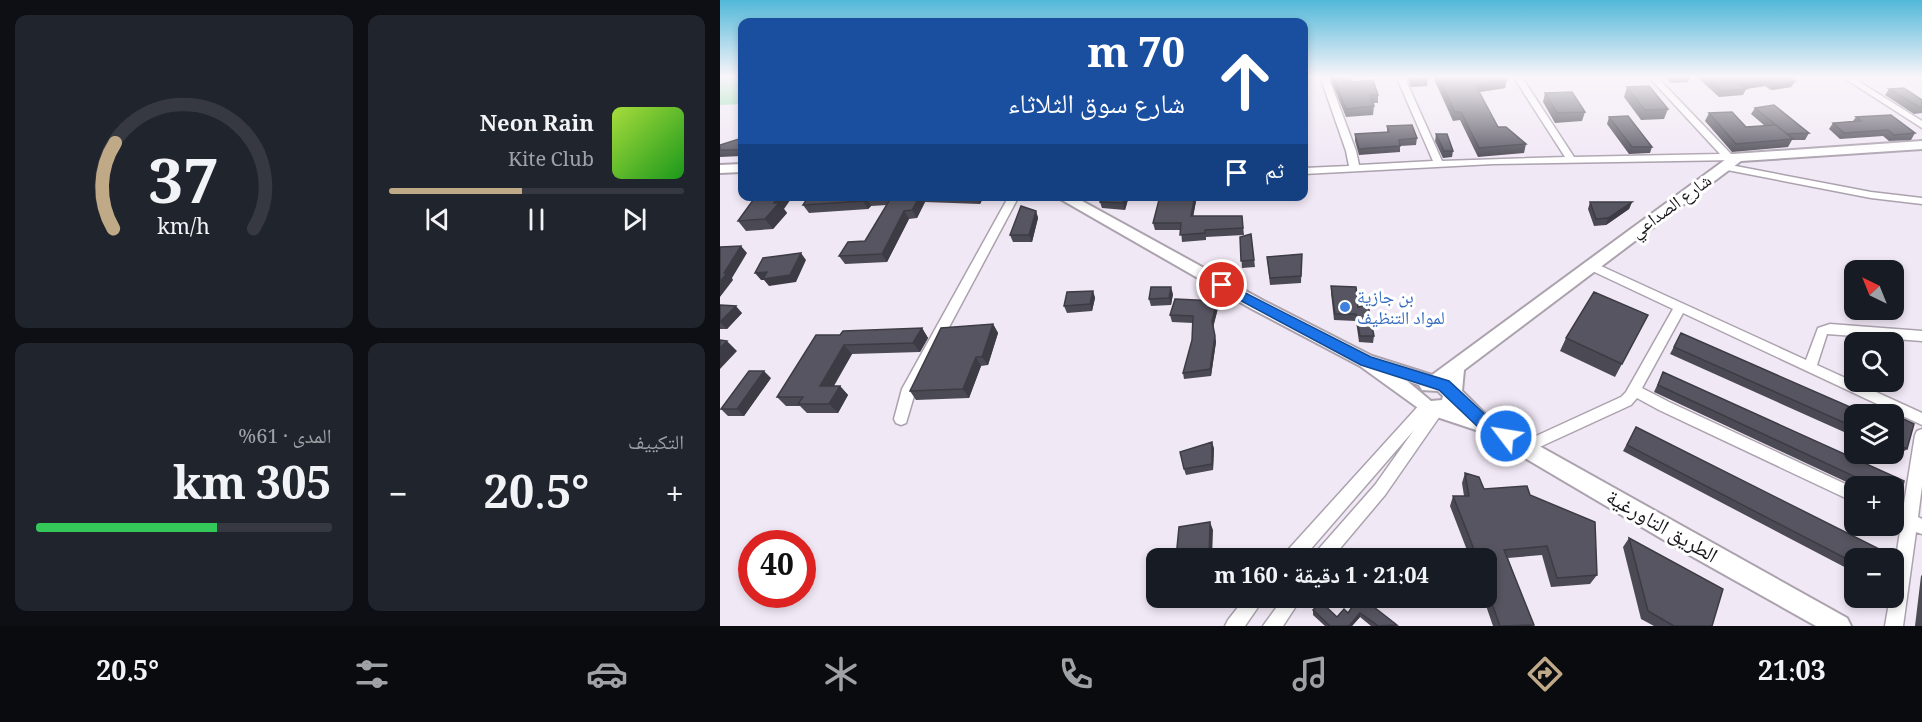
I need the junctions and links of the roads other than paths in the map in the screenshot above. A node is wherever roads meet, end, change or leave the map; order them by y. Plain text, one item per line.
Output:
1 (1334, 105) edge
2 (1413, 105) edge
3 (1536, 105) edge
4 (1679, 105) edge
5 (1891, 105) edge
6 (1922, 125) edge
7 (1922, 145) edge
8 (1571, 159) junction
9 (1731, 160) junction
10 (1439, 165) junction
11 (738, 168) edge
12 (720, 169) edge
13 (1355, 169) junction
14 (1308, 171) edge
15 (1011, 201) edge
16 (1071, 201) edge
17 (1922, 201) edge
18 (1590, 265) junction
19 (1680, 307) junction
20 (1922, 336) edge
21 (1366, 361) junction
22 (1456, 366) junction
23 (1810, 367) junction
24 (1434, 383) junction
25 (1635, 390) junction
26 (1453, 396) junction
27 (1429, 406) junction
28 (1922, 418) edge
29 (901, 419) dead end
30 (1485, 425) junction
31 (1922, 435) edge
32 (1526, 447) junction
33 (1844, 490) edge
34 (1916, 524) edge
35 (1301, 548) edge
36 (1331, 548) edge
37 (1248, 608) edge
38 (1286, 608) edge
39 (1234, 626) edge
40 (1272, 626) edge
41 (1839, 626) edge
42 (1894, 626) edge

1 - 13 street
2 - 10 street
3 - 8 street
4 - 9 street
5 - 6 street
7 - 9 street
8 - 9 street
8 - 10 street
9 - 17 street
9 - 18 street, شارع الصداعي
10 - 13 street
11 - 12 street
13 - 14 street
15 - 29 street
16 - 21 street
18 - 19 street
18 - 22 street, شارع الصداعي
19 - 23 street
19 - 25 street
20 - 23 street
21 - 24 street
21 - 27 street
22 - 24 street, شارع الصداعي
22 - 26 street
23 - 28 street
24 - 26 street
24 - 27 street
25 - 32 street
25 - 33 street
26 - 27 street
26 - 30 street
27 - 30 street
27 - 35 street
27 - 36 street
30 - 32 street, الطريق التاورغية
31 - 34 street
32 - 41 street, الطريق التاورغية
34 - 42 street
37 - 39 street
38 - 40 street

